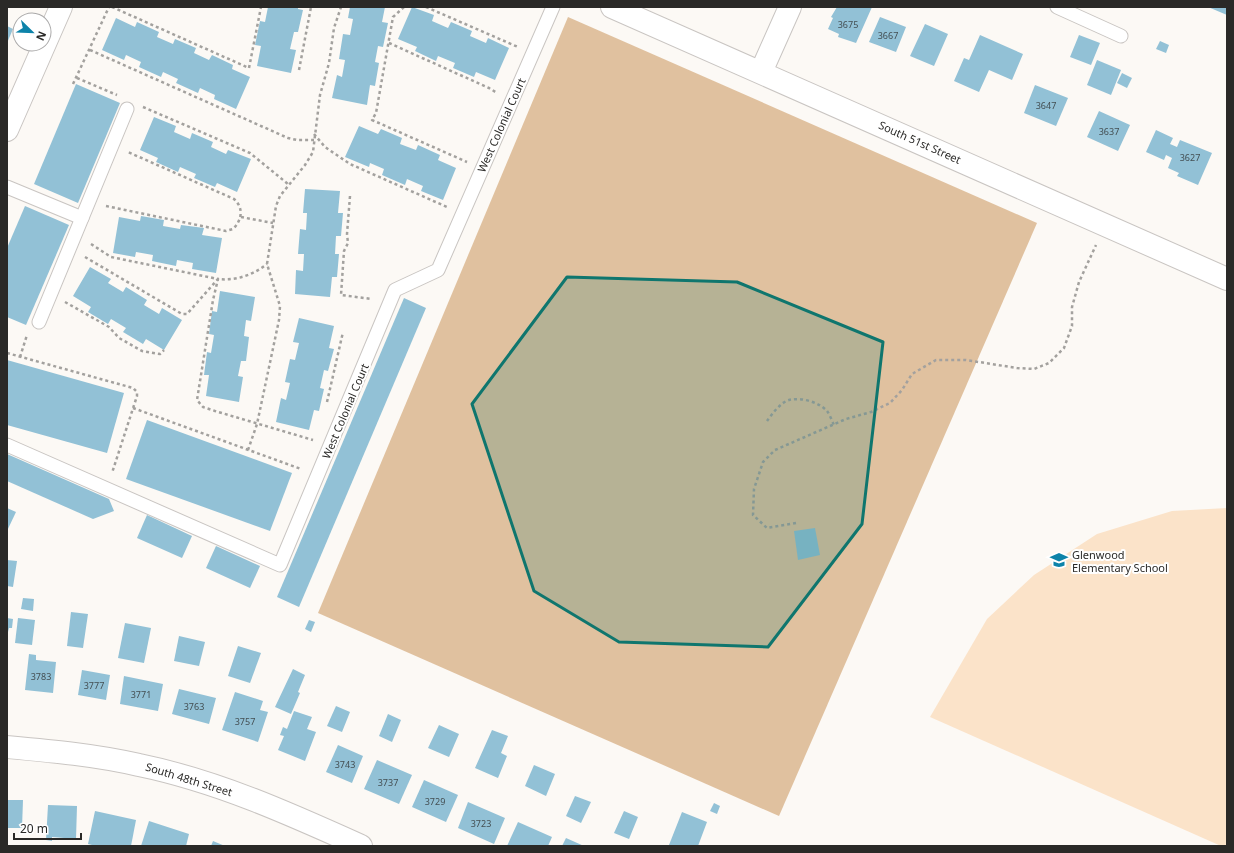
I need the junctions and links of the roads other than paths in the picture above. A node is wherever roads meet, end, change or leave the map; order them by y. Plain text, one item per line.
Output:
1 (62, 7) edge
2 (553, 7) edge
3 (612, 7) edge
4 (790, 7) edge
5 (1056, 7) edge
6 (1121, 36) dead end
7 (761, 72) junction
8 (129, 104) road end
9 (9, 122) edge
10 (7, 188) edge
11 (82, 218) junction
12 (1227, 279) edge
13 (39, 322) dead end
14 (7, 445) edge
15 (7, 747) edge
16 (362, 846) edge

1 - 9 street
2 - 14 lane, West Colonial Court
3 - 7 street, South 51st Street
4 - 7 street
5 - 6 lane
7 - 12 street, South 51st Street
8 - 11 lane
10 - 11 lane
11 - 13 lane
15 - 16 street, South 48th Street

